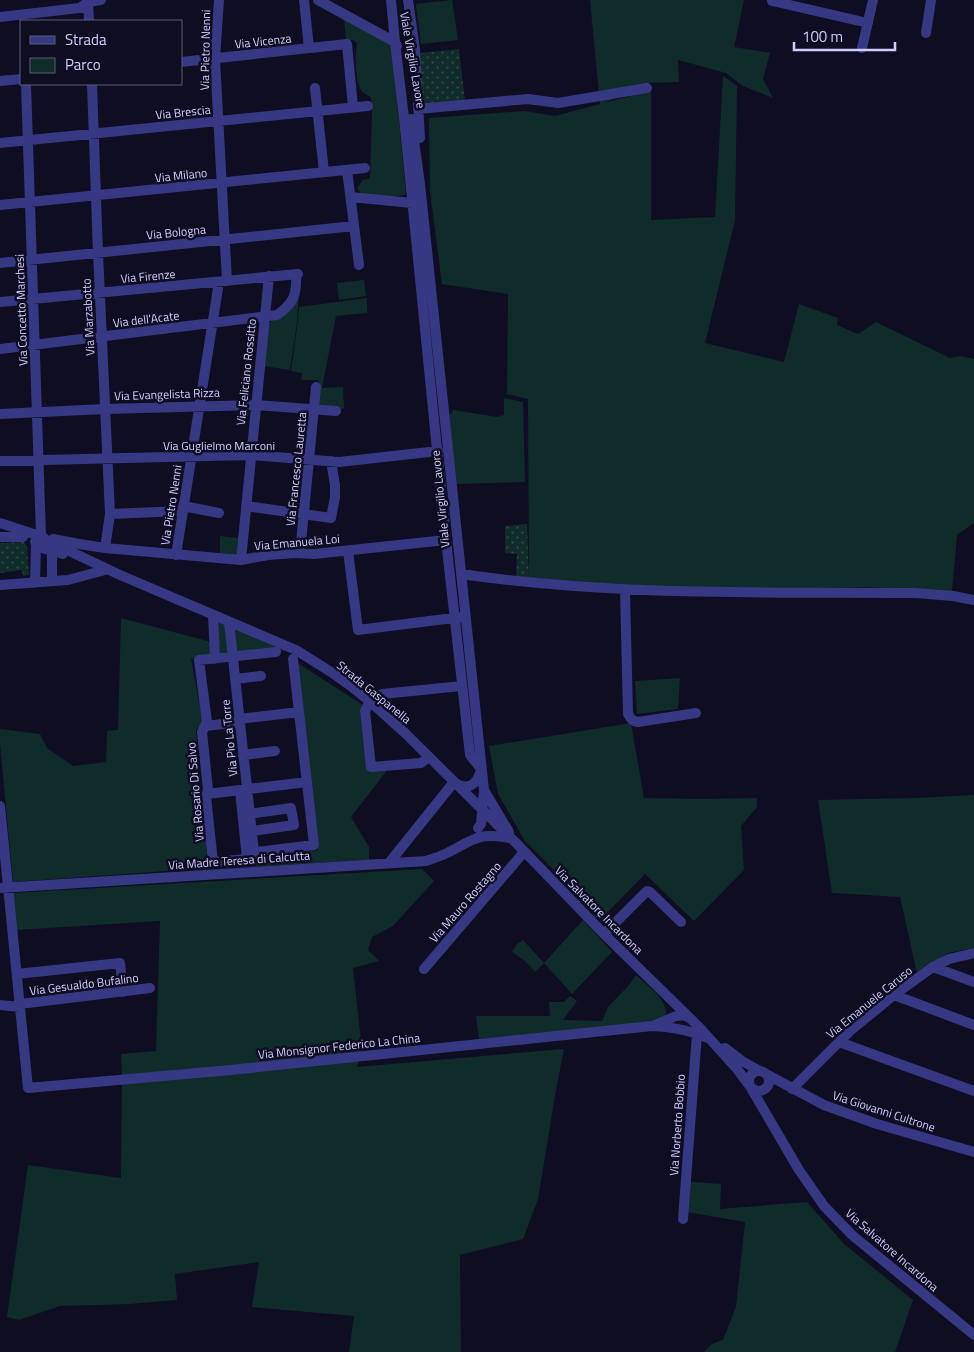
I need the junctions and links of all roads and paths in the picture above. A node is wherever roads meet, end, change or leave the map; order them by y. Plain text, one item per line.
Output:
1 (101, 0) edge
2 (219, 0) edge
3 (304, 0) edge
4 (318, 0) edge
5 (390, 0) edge
6 (408, 0) edge
7 (873, 0) edge
8 (931, 0) edge
9 (772, 1) edge
10 (787, 2) edge
11 (86, 4) edge
12 (0, 17) edge
13 (89, 20) edge
14 (868, 23) junction
15 (926, 33) dead end
16 (395, 42) junction
17 (310, 48) junction
18 (862, 48) dead end
19 (215, 58) junction
20 (182, 62) edge
21 (20, 79) edge
22 (0, 81) edge
23 (26, 85) edge
24 (92, 85) edge
25 (314, 88) dead end
26 (647, 88) dead end
27 (368, 106) dead end
28 (353, 108) junction
29 (418, 109) junction
30 (317, 111) junction
31 (219, 121) junction
32 (94, 133) junction
33 (28, 140) junction
34 (0, 143) edge
35 (365, 168) dead end
36 (347, 170) junction
37 (324, 172) junction
38 (223, 183) junction
39 (420, 184) junction
40 (96, 196) junction
41 (351, 197) junction
42 (31, 202) junction
43 (412, 203) junction
44 (0, 205) edge
45 (354, 226) junction
46 (225, 239) junction
47 (98, 253) junction
48 (32, 260) junction
49 (0, 263) edge
50 (358, 265) dead end
51 (297, 274) joint
52 (269, 276) junction
53 (223, 281) junction
54 (99, 292) junction
55 (33, 299) junction
56 (0, 302) edge
57 (264, 317) junction
58 (213, 323) junction
59 (102, 337) junction
60 (35, 345) junction
61 (0, 349) edge
62 (316, 388) dead end
63 (256, 405) junction
64 (199, 406) junction
65 (105, 409) junction
66 (314, 409) junction
67 (336, 411) dead end
68 (37, 412) junction
69 (0, 414) edge
70 (442, 439) junction
71 (438, 451) junction
72 (250, 455) junction
73 (191, 456) junction
74 (107, 458) junction
75 (309, 459) junction
76 (38, 460) junction
77 (0, 461) edge
78 (331, 461) junction
79 (246, 506) junction
80 (183, 508) junction
81 (219, 513) dead end
82 (304, 513) junction
83 (110, 514) junction
84 (0, 524) edge
85 (0, 537) edge
86 (24, 537) junction
87 (446, 540) junction
88 (43, 542) junction
89 (91, 546) junction
90 (105, 548) junction
91 (348, 551) junction
92 (300, 553) junction
93 (176, 555) junction
94 (85, 559) junction
95 (241, 560) junction
96 (105, 570) junction
97 (461, 574) junction
98 (120, 575) junction
99 (52, 581) junction
100 (35, 583) junction
101 (0, 585) edge
102 (624, 590) junction
103 (974, 600) edge
104 (213, 615) junction
105 (460, 618) junction
106 (229, 622) junction
107 (276, 652) dead end
108 (233, 657) junction
109 (215, 659) junction
110 (293, 659) dead end
111 (260, 676) dead end
112 (235, 679) junction
113 (462, 686) junction
114 (372, 703) junction
115 (696, 713) dead end
116 (300, 715) junction
117 (240, 722) junction
118 (206, 726) junction
119 (275, 750) dead end
120 (243, 755) junction
121 (429, 757) junction
122 (481, 769) junction
123 (307, 779) junction
124 (454, 782) junction
125 (244, 788) junction
126 (484, 790) junction
127 (464, 792) junction
128 (207, 794) junction
129 (0, 806) edge
130 (482, 810) junction
131 (250, 814) junction
132 (494, 822) junction
133 (480, 826) junction
134 (248, 831) junction
135 (489, 836) junction
136 (510, 838) junction
137 (474, 839) junction
138 (522, 849) junction
139 (250, 852) junction
140 (389, 863) junction
141 (0, 880) edge
142 (4, 887) edge
143 (681, 922) dead end
144 (604, 934) junction
145 (974, 953) edge
146 (933, 967) junction
147 (424, 969) dead end
148 (17, 974) junction
149 (974, 982) edge
150 (150, 988) dead end
151 (123, 992) junction
152 (894, 995) junction
153 (672, 1000) junction
154 (0, 1005) edge
155 (20, 1005) junction
156 (687, 1015) junction
157 (666, 1020) junction
158 (974, 1025) edge
159 (652, 1026) junction
160 (682, 1029) junction
161 (698, 1031) junction
162 (839, 1042) junction
163 (763, 1072) junction
164 (750, 1087) junction
165 (765, 1088) junction
166 (791, 1088) junction
167 (974, 1091) edge
168 (772, 1123) junction
169 (974, 1152) edge
170 (683, 1219) dead end
171 (974, 1335) edge

1 - 11 street
2 - 19 street, Via Pietro Nenni
3 - 17 street
4 - 16 street
5 - 16 street, Viale Virgilio Lavore
6 - 29 street, Viale Virgilio Lavore
7 - 14 street
8 - 15 street
9 - 10 street
10 - 14 street
11 - 12 street
11 - 13 street
14 - 18 street
16 - 39 street, Viale Virgilio Lavore
16 - 43 street
17 - 19 street, Via Vicenza
17 - 28 street, Via Vicenza
19 - 20 street, Via Vicenza
19 - 31 street, Via Pietro Nenni
21 - 22 street
23 - 33 street, Via Concetto Marchesi
24 - 32 street, Via Marzabotto
25 - 30 street
26 - 29 street
27 - 28 street, Via Brescia
28 - 30 street, Via Brescia
29 - 39 street, Viale Virgilio Lavore
30 - 31 street, Via Brescia
30 - 37 street
31 - 32 street, Via Brescia
31 - 38 street, Via Pietro Nenni
32 - 33 street, Via Brescia
32 - 40 street, Via Marzabotto
33 - 34 street, Via Brescia
33 - 42 street, Via Concetto Marchesi
35 - 36 street, Via Milano
36 - 37 street, Via Milano
36 - 41 street
37 - 38 street, Via Milano
38 - 40 street, Via Milano
38 - 46 street, Via Pietro Nenni
39 - 70 street, Viale Virgilio Lavore
40 - 42 street, Via Milano
40 - 47 street, Via Marzabotto
41 - 43 street
41 - 45 street
42 - 44 street, Via Milano
42 - 48 street, Via Concetto Marchesi
43 - 70 street
45 - 46 street, Via Bologna
45 - 50 street
46 - 47 street, Via Bologna
46 - 53 street, Via Pietro Nenni
47 - 48 street, Via Bologna
47 - 54 street, Via Marzabotto
48 - 49 street, Via Bologna
48 - 55 street, Via Concetto Marchesi
51 - 52 street, Via Firenze
51 - 57 street, Via dell'Acate
52 - 53 street, Via Firenze
52 - 57 street, Via Feliciano Rossitto
53 - 54 street, Via Firenze
53 - 58 street, Via Pietro Nenni
54 - 55 street, Via Firenze
54 - 59 street, Via Marzabotto
55 - 56 street, Via Firenze
55 - 60 street, Via Concetto Marchesi
57 - 58 street, Via dell'Acate
57 - 63 street, Via Feliciano Rossitto
58 - 59 street, Via dell'Acate
58 - 64 street, Via Pietro Nenni
59 - 60 street, Via dell'Acate
59 - 65 street, Via Marzabotto
60 - 61 street, Via dell'Acate
60 - 68 street, Via Concetto Marchesi
62 - 66 street, Via Francesco Lauretta
63 - 64 street, Via Evangelista Rizza
63 - 66 street, Via Evangelista Rizza
63 - 72 street, Via Feliciano Rossitto
64 - 65 street, Via Evangelista Rizza
64 - 73 street, Via Pietro Nenni
65 - 68 street, Via Evangelista Rizza
65 - 74 street, Via Marzabotto
66 - 67 street, Via Evangelista Rizza
66 - 75 street, Via Francesco Lauretta
68 - 69 street, Via Evangelista Rizza
68 - 76 street, Via Concetto Marchesi
70 - 71 street
70 - 97 street, Viale Virgilio Lavore
71 - 78 street, Via Guglielmo Marconi
71 - 87 street
72 - 73 street, Via Guglielmo Marconi
72 - 75 street, Via Guglielmo Marconi
72 - 79 street, Via Feliciano Rossitto
73 - 74 street, Via Guglielmo Marconi
73 - 80 street, Via Pietro Nenni
74 - 76 street, Via Guglielmo Marconi
74 - 83 street, Via Marzabotto
75 - 78 street, Via Guglielmo Marconi
75 - 82 street, Via Francesco Lauretta
76 - 77 street, Via Guglielmo Marconi
76 - 88 street, Via Concetto Marchesi
78 - 82 street
79 - 82 street
79 - 95 street, Via Feliciano Rossitto
80 - 81 street
80 - 83 street
80 - 93 street, Via Pietro Nenni
82 - 92 street, Via Francesco Lauretta
83 - 90 street, Via Marzabotto
84 - 86 street
84 - 88 street
85 - 86 street
86 - 88 street
87 - 91 street, Via Emanuela Loi
87 - 105 street
88 - 89 street, Via Emanuela Loi
88 - 94 street, Strada Gaspanella
88 - 96 street, Strada Gaspanella
88 - 99 street
88 - 100 street
89 - 90 street, Via Emanuela Loi
89 - 94 street
90 - 93 street, Via Emanuela Loi
91 - 92 street, Via Emanuela Loi
91 - 105 street
92 - 95 street, Via Emanuela Loi
93 - 95 street, Via Emanuela Loi
94 - 98 street, Strada Gaspanella
96 - 98 street, Strada Gaspanella
96 - 99 street
97 - 102 street
97 - 105 street, Viale Virgilio Lavore
98 - 104 street, Strada Gaspanella
99 - 100 street
100 - 101 street
102 - 103 street
102 - 115 street
104 - 106 street, Strada Gaspanella
104 - 109 street
105 - 113 street
105 - 122 street, Viale Virgilio Lavore
106 - 108 street, Via Pio La Torre
106 - 114 street, Strada Gaspanella
107 - 108 street
108 - 109 street
108 - 112 street, Via Pio La Torre
109 - 118 street, Via Rosario Di Salvo
110 - 116 street
111 - 112 street
112 - 117 street, Via Pio La Torre
113 - 114 street
113 - 122 street
114 - 121 street, Strada Gaspanella
114 - 121 street
116 - 117 street
116 - 123 street
117 - 118 street
117 - 120 street, Via Pio La Torre
118 - 128 street, Via Rosario Di Salvo
119 - 120 street
120 - 125 street, Via Pio La Torre
121 - 124 street, Strada Gaspanella
122 - 124 street
122 - 126 street, Viale Virgilio Lavore
123 - 125 street
123 - 139 street
124 - 127 street, Strada Gaspanella
124 - 140 street
125 - 128 street
125 - 131 street, Via Pio La Torre
125 - 134 street
126 - 130 street, Viale Virgilio Lavore
126 - 138 street
127 - 130 street, Strada Gaspanella
127 - 133 street
128 - 139 street, Via Rosario Di Salvo
129 - 142 street
130 - 132 street, Via Salvatore Incardona
130 - 133 street, Viale Virgilio Lavore
131 - 134 street, Via Pio La Torre
131 - 134 street
132 - 133 street
132 - 135 street
132 - 136 street, Via Salvatore Incardona
133 - 137 street, Viale Virgilio Lavore
134 - 139 street
135 - 136 street, Via Madre Teresa di Calcutta
135 - 137 street, Via Madre Teresa di Calcutta
136 - 138 street, Via Salvatore Incardona
137 - 140 street, Via Madre Teresa di Calcutta
138 - 144 street, Via Salvatore Incardona
138 - 147 street, Via Mauro Rostagno
140 - 142 street, Via Madre Teresa di Calcutta
141 - 142 street
142 - 148 street
143 - 144 street
144 - 153 street, Via Salvatore Incardona
145 - 146 street, Via Emanuele Caruso
146 - 149 street
146 - 152 street, Via Emanuele Caruso
148 - 151 street
148 - 155 street
150 - 151 street, Via Gesualdo Bufalino
151 - 155 street, Via Gesualdo Bufalino
152 - 158 street
152 - 162 street, Via Emanuele Caruso
153 - 156 street, Via Salvatore Incardona
153 - 157 street
154 - 155 street, Via Gesualdo Bufalino
155 - 159 street, Via Monsignor Federico La China
156 - 157 street
156 - 160 street
156 - 161 street, Via Salvatore Incardona
157 - 159 street
159 - 160 street
160 - 161 street
161 - 163 street, Via Giovanni Cultrone
161 - 164 street
161 - 170 street, Via Norberto Bobbio
162 - 166 street, Via Emanuele Caruso
162 - 167 street
163 - 164 street
163 - 165 street
163 - 166 street, Via Giovanni Cultrone
164 - 165 street
164 - 168 street
165 - 166 street
165 - 168 street
166 - 169 street, Via Giovanni Cultrone
168 - 171 street, Via Salvatore Incardona

